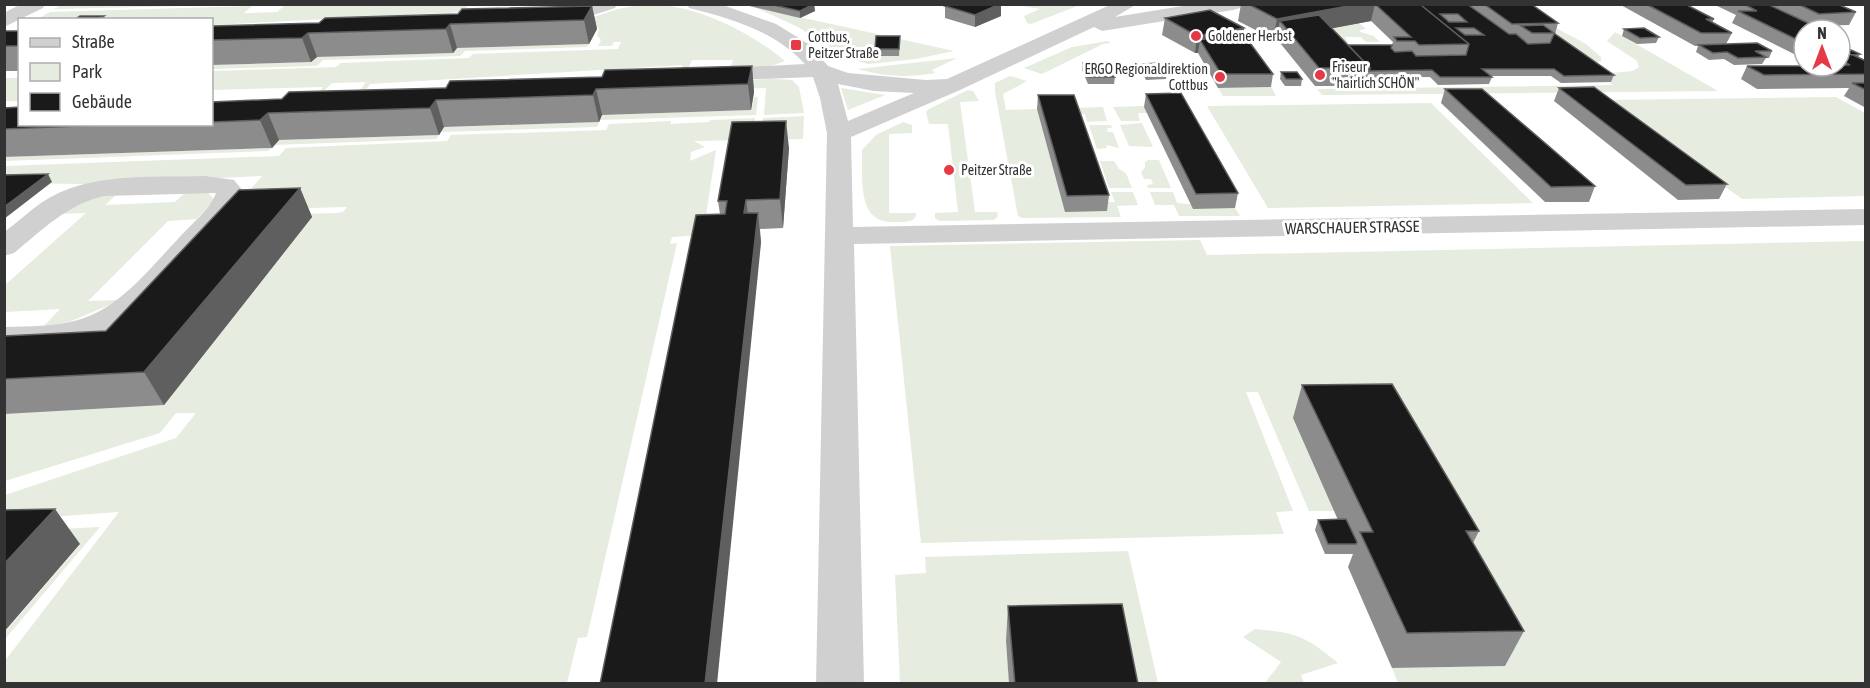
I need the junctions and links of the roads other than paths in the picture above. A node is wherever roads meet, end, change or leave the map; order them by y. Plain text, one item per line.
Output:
1 (36, 4) edge
2 (608, 4) edge
3 (696, 4) edge
4 (1128, 4) edge
5 (1220, 5) edge
6 (530, 17) edge
7 (4, 21) edge
8 (1077, 29) junction
9 (820, 70) junction
10 (686, 76) edge
11 (952, 85) junction
12 (839, 133) junction
13 (1866, 217) edge
14 (839, 236) junction
15 (4, 247) edge
16 (4, 337) edge
17 (840, 684) edge

1 - 7 street
2 - 6 street
3 - 9 street
4 - 8 street
5 - 8 street
8 - 11 street
9 - 10 street
9 - 11 street
9 - 12 street
11 - 12 street
12 - 14 street
13 - 14 street, WARSCHAUER STRASSE
14 - 17 street
15 - 16 street

